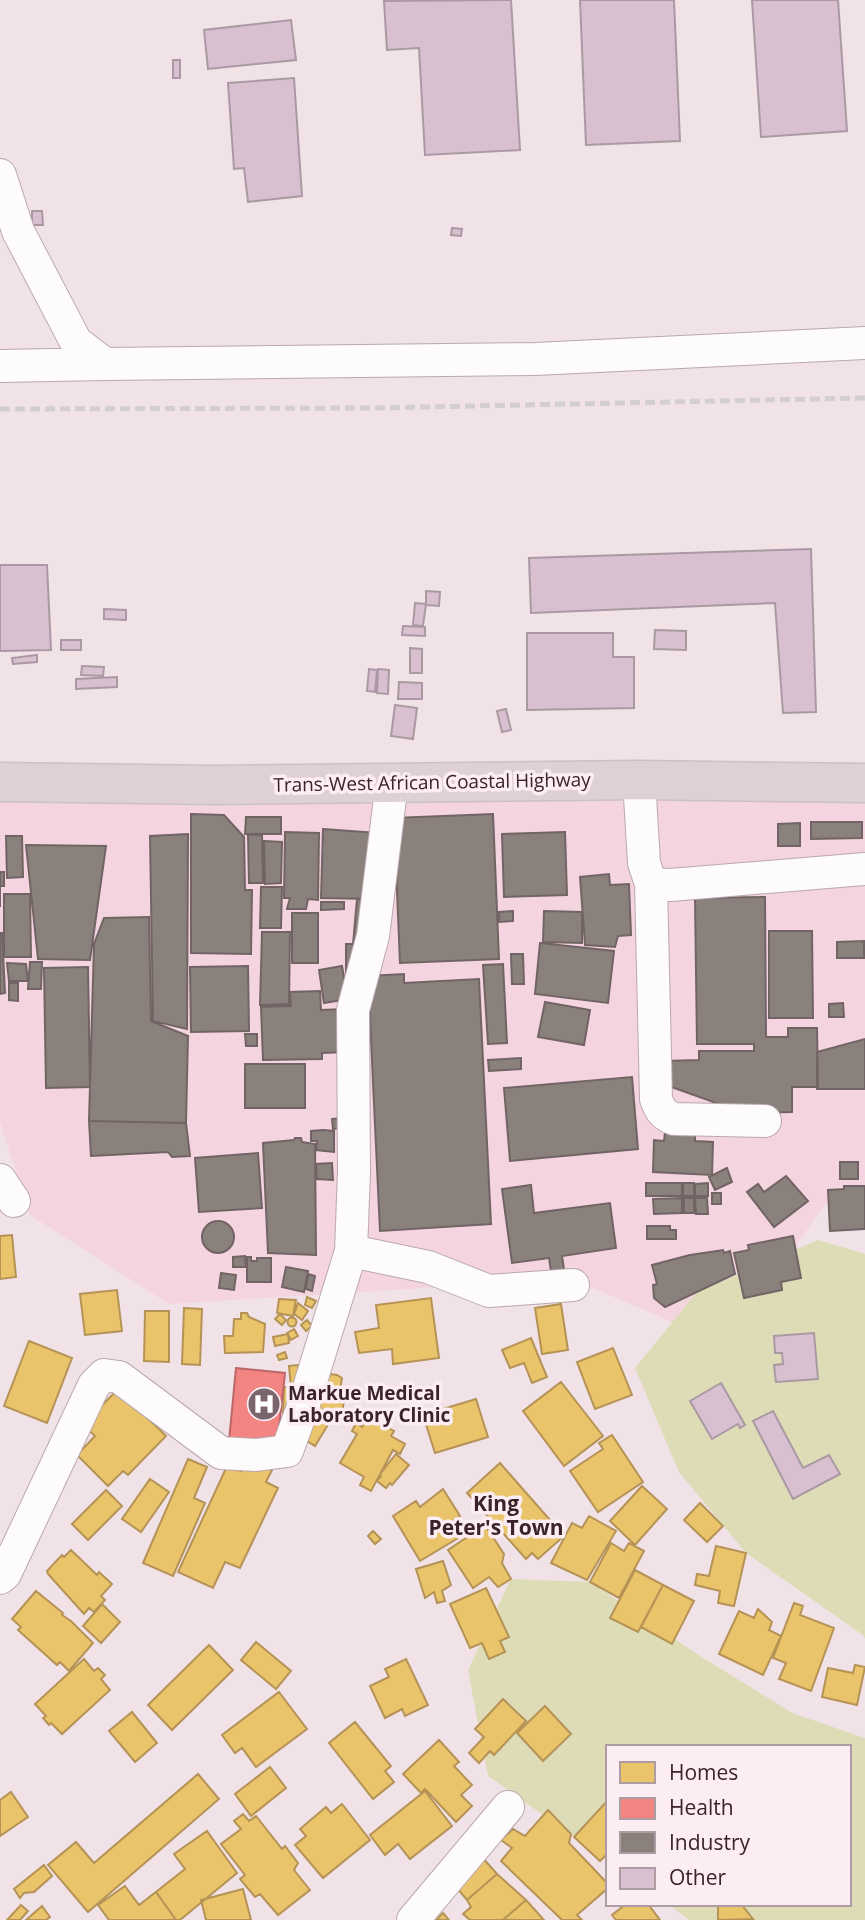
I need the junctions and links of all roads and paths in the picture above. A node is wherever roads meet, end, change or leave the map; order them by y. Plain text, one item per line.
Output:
1 (0, 175) edge
2 (865, 343) edge
3 (105, 365) junction
4 (0, 366) edge
5 (639, 780) junction
6 (0, 782) edge
7 (392, 782) junction
8 (865, 783) edge
9 (865, 869) edge
10 (651, 884) junction
11 (765, 1121) dead end
12 (351, 1251) junction
13 (573, 1285) dead end
14 (0, 1578) edge
15 (508, 1807) dead end
16 (413, 1920) edge

1 - 3 street
2 - 3 street
3 - 4 street
5 - 7 highway, Trans-West African Coastal Highway
5 - 8 highway, Trans-West African Coastal Highway
5 - 10 street
6 - 7 highway, Trans-West African Coastal Highway
7 - 12 street
9 - 10 street
10 - 11 street
12 - 13 street
12 - 14 street
15 - 16 street

